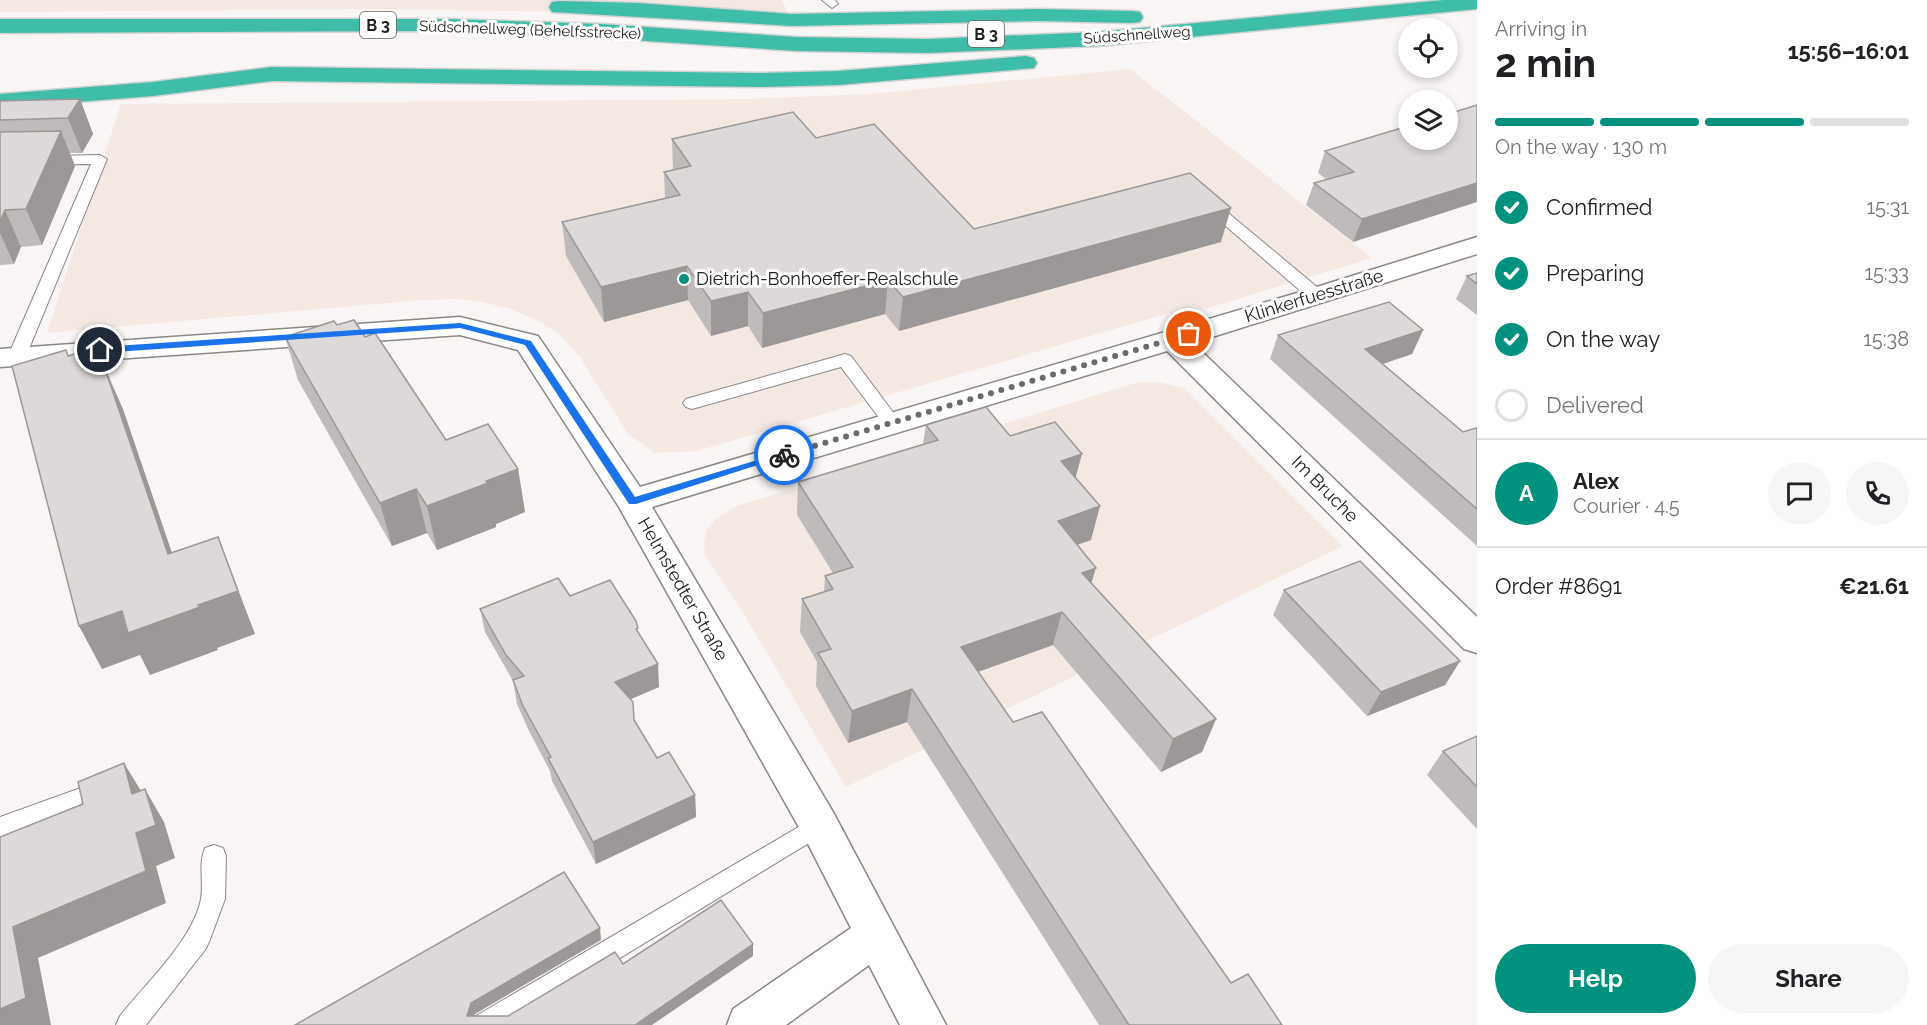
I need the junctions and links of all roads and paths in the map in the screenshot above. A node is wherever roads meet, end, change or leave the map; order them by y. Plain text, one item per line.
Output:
1 (1361, 0) edge
2 (1477, 3) edge
3 (537, 6) dead end
4 (1446, 8) junction
5 (0, 18) edge
6 (1178, 19) junction
7 (157, 20) junction
8 (0, 26) edge
9 (795, 40) junction
10 (0, 101) edge
11 (0, 161) edge
12 (1210, 205) edge
13 (1477, 245) edge
14 (1317, 296) junction
15 (1172, 339) junction
16 (9, 357) edge
17 (692, 403) dead end
18 (892, 423) junction
19 (632, 501) junction
20 (1477, 639) edge
21 (89, 795) edge
22 (819, 825) junction
23 (0, 828) edge
24 (214, 856) dead end
25 (877, 934) junction
26 (129, 1025) edge
27 (485, 1025) edge
28 (749, 1025) edge
29 (924, 1025) edge

1 - 6 highway, Südschnellweg / B 3
2 - 4 highway, Südschnellweg / B 3
3 - 6 highway
4 - 9 highway, Südschnellweg / B 3
4 - 10 highway
5 - 7 highway, B 3
6 - 9 highway, Südschnellweg / B 3
7 - 8 highway, B 3
7 - 9 highway, Südschnellweg (Behelfsstrecke) / B 3
11 - 16 lane
12 - 14 lane
13 - 14 street, Klinkerfuesstraße
14 - 15 street, Klinkerfuesstraße
15 - 18 street, Klinkerfuesstraße
15 - 20 street, Im Bruche
16 - 19 street, Helmstedter Straße
17 - 18 lane
18 - 19 street, Klinkerfuesstraße
19 - 22 street, Helmstedter Straße
21 - 23 lane
22 - 25 street, Helmstedter Straße
22 - 27 lane
24 - 26 lane
25 - 28 street
25 - 29 street, Helmstedter Straße

